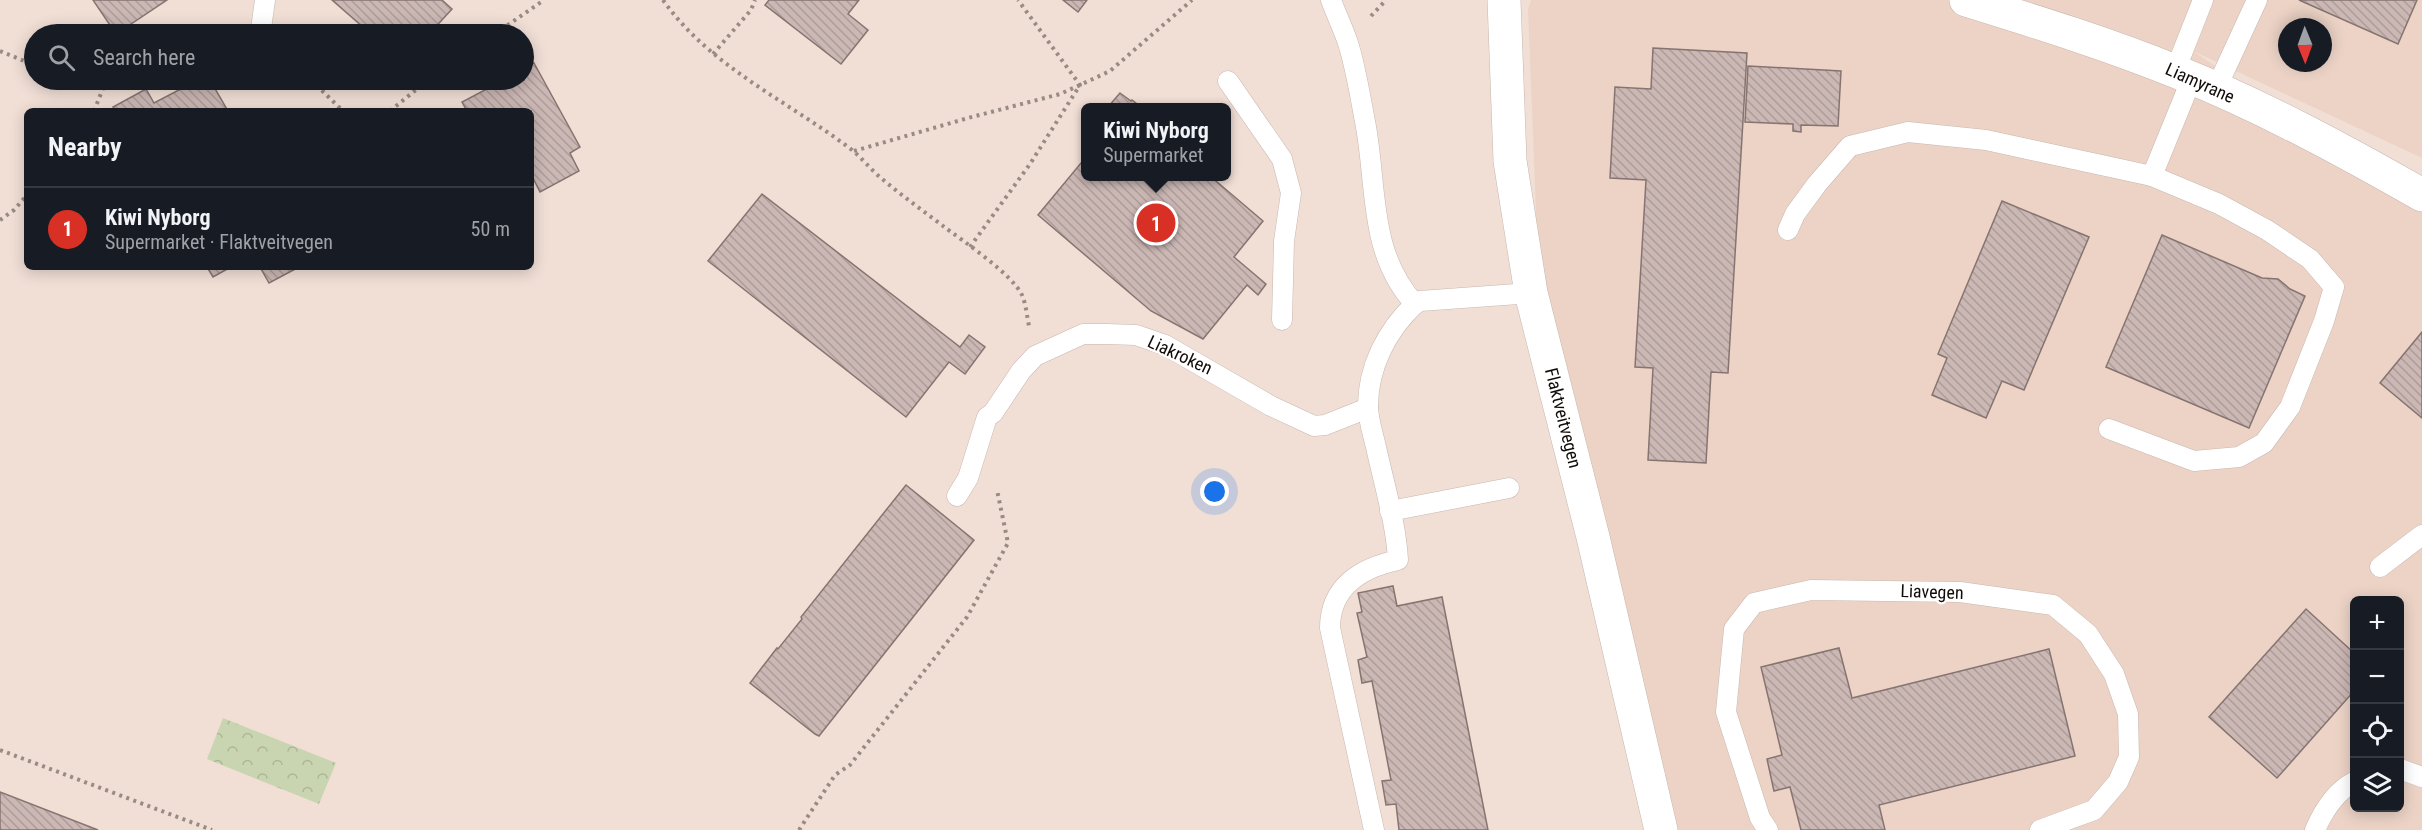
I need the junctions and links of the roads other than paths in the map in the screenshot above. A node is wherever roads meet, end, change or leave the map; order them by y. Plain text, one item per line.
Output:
1 (265, 0) edge
2 (1331, 0) edge
3 (1504, 0) edge
4 (1966, 0) edge
5 (2204, 0) edge
6 (2257, 0) edge
7 (262, 24) edge
8 (2195, 79) junction
9 (1228, 81) dead end
10 (2152, 176) junction
11 (2422, 195) edge
12 (1788, 230) dead end
13 (1531, 293) junction
14 (1415, 304) junction
15 (1282, 320) dead end
16 (1368, 408) junction
17 (2109, 429) dead end
18 (1509, 488) dead end
19 (957, 496) dead end
20 (1390, 511) junction
21 (2422, 535) edge
22 (2380, 567) dead end
23 (2404, 771) edge
24 (2422, 777) edge
25 (2350, 784) edge
26 (1374, 830) edge
27 (1661, 830) edge
28 (1768, 830) edge
29 (2040, 830) edge
30 (2315, 830) edge

1 - 7 lane
2 - 14 lane
3 - 13 main road, Flaktveitvegen
4 - 8 main road, Liamyrane
5 - 8 lane
6 - 8 lane
8 - 10 lane
8 - 11 main road, Liamyrane
9 - 15 lane
10 - 12 lane
10 - 17 lane
13 - 14 lane
13 - 27 main road, Flaktveitvegen
14 - 16 lane
16 - 19 lane, Liakroken
16 - 20 lane
18 - 20 lane
20 - 26 lane
21 - 22 lane
23 - 24 lane
25 - 30 lane
28 - 29 lane, Liavegen

